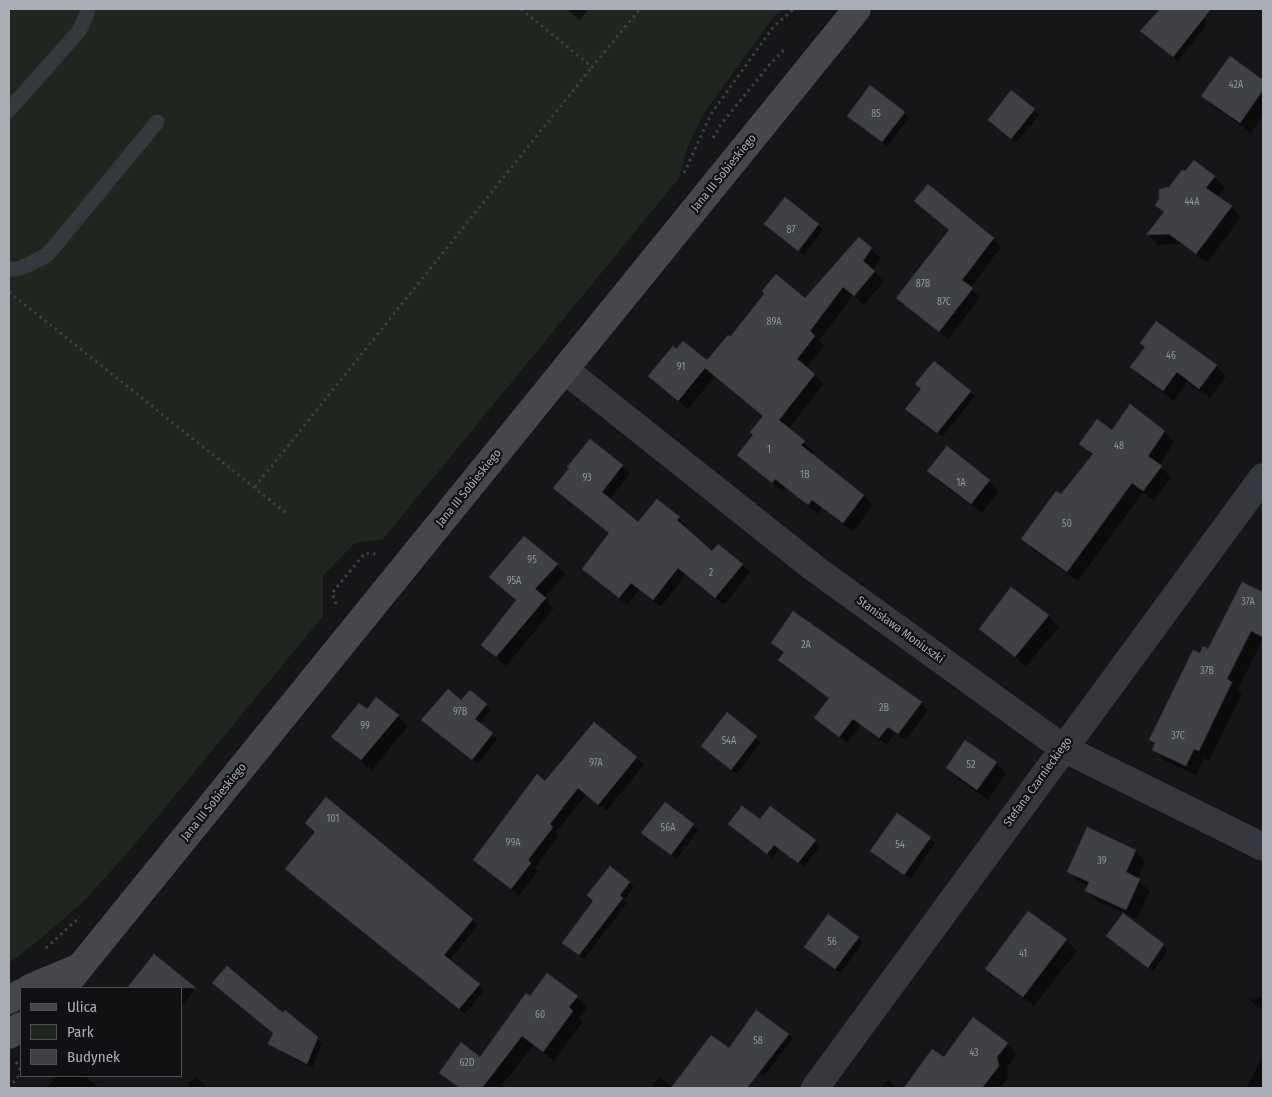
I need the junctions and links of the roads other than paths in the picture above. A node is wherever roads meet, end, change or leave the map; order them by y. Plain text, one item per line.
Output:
1 (88, 9) edge
2 (857, 9) edge
3 (9, 110) edge
4 (157, 122) dead end
5 (9, 269) edge
6 (565, 370) junction
7 (1263, 477) edge
8 (1063, 748) junction
9 (1263, 847) edge
10 (81, 966) junction
11 (32, 987) edge
12 (64, 987) edge
13 (20, 994) edge
14 (9, 1000) edge
15 (20, 1027) edge
16 (9, 1034) edge
17 (815, 1088) edge

1 - 3 lane
2 - 6 street, Jana III Sobieskiego
4 - 5 lane
6 - 8 street, Stanisława Moniuszki
6 - 10 street, Jana III Sobieskiego
7 - 8 street, Stefana Czarnieckiego
8 - 9 street, Stanisława Moniuszki
8 - 17 street, Stefana Czarnieckiego
10 - 11 street, Jana III Sobieskiego
10 - 12 street, Jana III Sobieskiego
13 - 14 street
15 - 16 street

